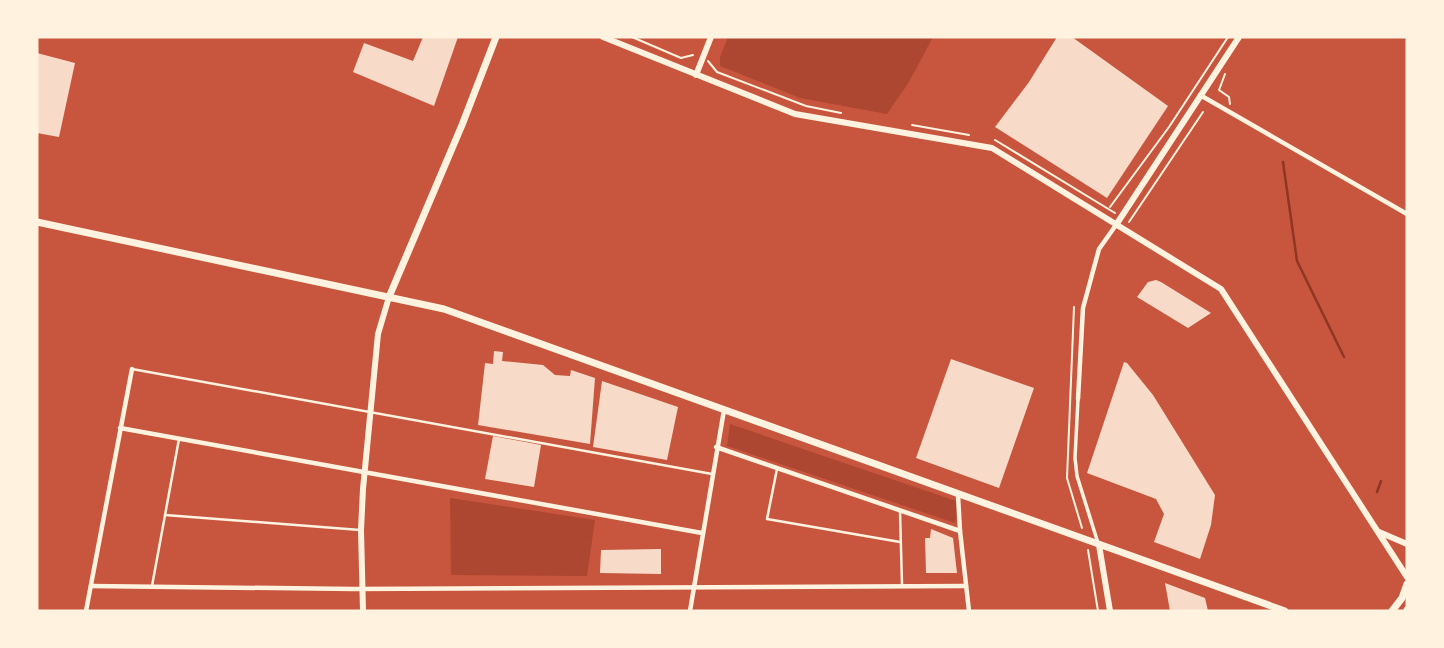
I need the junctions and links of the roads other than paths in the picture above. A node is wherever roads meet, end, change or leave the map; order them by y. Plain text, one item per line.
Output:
1 (496, 37) edge
2 (603, 37) edge
3 (710, 37) edge
4 (1239, 37) edge
5 (695, 75) junction
6 (1200, 95) junction
7 (1407, 214) edge
8 (37, 222) edge
9 (1116, 225) junction
10 (389, 297) junction
11 (132, 369) joint
12 (1078, 399) joint
13 (724, 410) junction
14 (370, 411) junction
15 (120, 428) junction
16 (178, 439) junction
17 (716, 447) junction
18 (778, 467) junction
19 (364, 472) junction
20 (712, 474) junction
21 (958, 495) junction
22 (900, 511) junction
23 (165, 515) junction
24 (361, 530) junction
25 (960, 531) junction
26 (1377, 531) junction
27 (702, 533) junction
28 (900, 542) junction
29 (1407, 544) edge
30 (1099, 545) junction
31 (1407, 577) edge
32 (1407, 584) edge
33 (91, 586) junction
34 (152, 586) junction
35 (966, 586) junction
36 (902, 587) junction
37 (363, 589) junction
38 (694, 589) junction
39 (86, 611) edge
40 (363, 611) edge
41 (690, 611) edge
42 (969, 611) edge
43 (1110, 611) edge
44 (1285, 611) edge
45 (1392, 611) edge

1 - 10 main road
2 - 5 street
3 - 5 street
4 - 6 street
5 - 9 street
6 - 7 street
6 - 9 street
8 - 10 main road
9 - 12 street
9 - 26 street
10 - 13 main road
10 - 14 street
11 - 14 lane
11 - 15 street
12 - 30 street
13 - 17 street
13 - 21 main road
14 - 19 street
14 - 20 lane
15 - 16 street
15 - 33 street
16 - 19 street
16 - 23 lane
17 - 18 street
17 - 20 street
18 - 22 street
18 - 28 lane
19 - 24 street
19 - 27 street
20 - 27 street
21 - 25 street
21 - 30 main road
22 - 25 street
22 - 28 lane
23 - 24 lane
23 - 34 lane
24 - 37 street
25 - 35 street
26 - 29 street
26 - 31 street
27 - 38 street
28 - 36 lane
30 - 43 street
30 - 44 main road
32 - 45 main road
33 - 34 street
33 - 39 street
34 - 37 street
35 - 36 street
35 - 42 street
36 - 38 street
37 - 38 street
37 - 40 street
38 - 41 street

